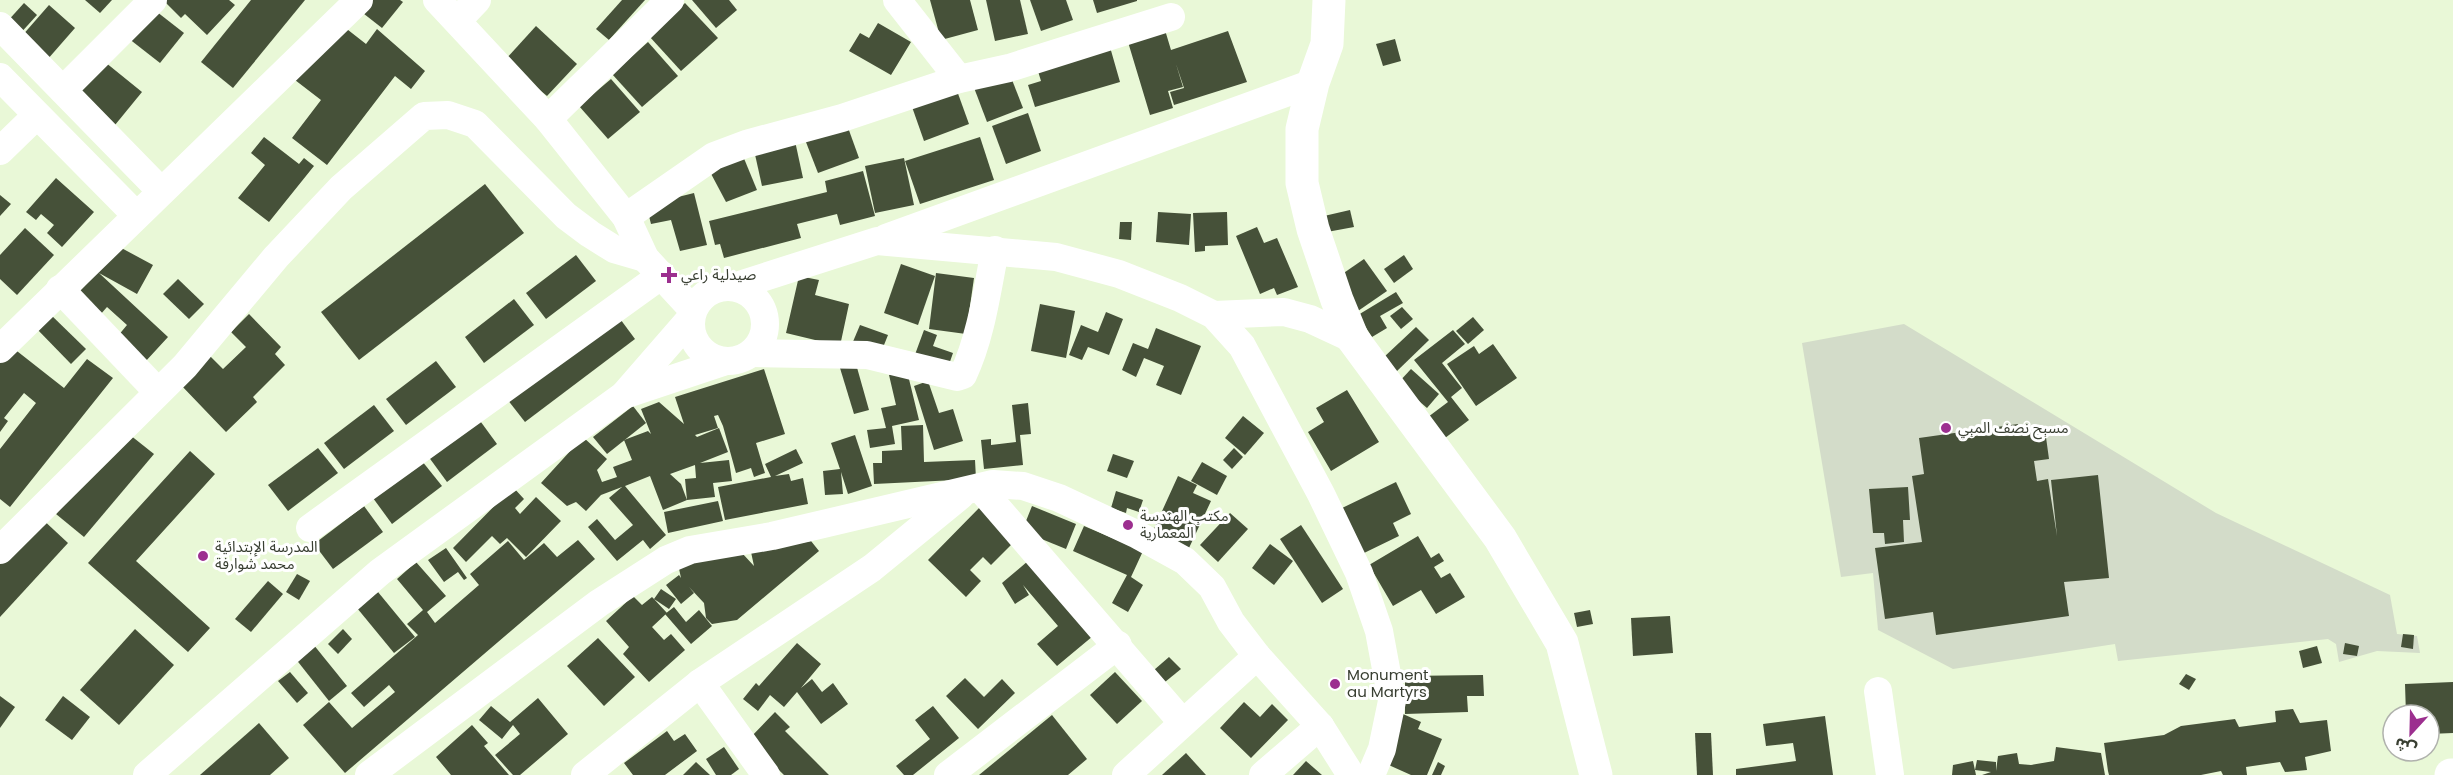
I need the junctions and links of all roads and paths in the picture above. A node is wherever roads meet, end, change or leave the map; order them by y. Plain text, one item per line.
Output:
1 (153, 0) edge
2 (359, 0) edge
3 (437, 0) edge
4 (670, 0) edge
5 (897, 0) edge
6 (1329, 0) edge
7 (468, 10) edge
8 (1171, 17) dead end
9 (0, 26) edge
10 (0, 77) edge
11 (959, 79) junction
12 (1313, 83) junction
13 (63, 90) junction
14 (36, 116) junction
15 (548, 119) junction
16 (0, 151) edge
17 (161, 191) junction
18 (136, 215) junction
19 (627, 218) junction
20 (877, 241) junction
21 (995, 250) junction
22 (653, 266) junction
23 (788, 269) junction
24 (733, 287) junction
25 (60, 289) junction
26 (692, 314) junction
27 (1214, 315) junction
28 (765, 324) junction
29 (1353, 339) junction
30 (0, 349) edge
31 (752, 353) junction
32 (723, 362) junction
33 (158, 392) junction
34 (624, 395) junction
35 (972, 490) junction
36 (309, 528) dead end
37 (0, 550) edge
38 (1118, 645) junction
39 (1257, 656) junction
40 (700, 683) junction
41 (1878, 691) dead end
42 (1182, 722) junction
43 (1320, 726) junction
44 (595, 772) edge
45 (147, 775) edge
46 (369, 775) edge
47 (766, 775) edge
48 (948, 775) edge
49 (1126, 775) edge
50 (1263, 775) edge
51 (1352, 775) edge
52 (1371, 775) edge
53 (1596, 775) edge
54 (1890, 775) edge

1 - 13 street
2 - 17 street
3 - 7 street
4 - 15 street
5 - 11 street
6 - 12 main road
7 - 15 street
8 - 11 street
9 - 13 street
10 - 14 street
11 - 19 street
12 - 20 street
12 - 29 main road
13 - 17 street
14 - 16 street
14 - 18 street
15 - 19 street
17 - 18 street
18 - 25 street
19 - 22 street
20 - 21 street
20 - 23 street
21 - 27 street
21 - 31 street
22 - 26 street
22 - 33 street
22 - 36 street
23 - 24 street
23 - 28 street
24 - 26 street
24 - 28 street
25 - 30 street
25 - 33 street
26 - 32 street
26 - 34 street
27 - 29 street
27 - 52 street
28 - 31 street
29 - 53 main road
31 - 32 street
32 - 34 street
33 - 37 street
34 - 45 street
35 - 38 street
35 - 39 street
35 - 40 street
35 - 46 street
38 - 42 street
38 - 48 street
39 - 42 street
39 - 43 street
40 - 44 street
40 - 47 street
41 - 54 street
42 - 49 street
43 - 50 street
43 - 51 street

